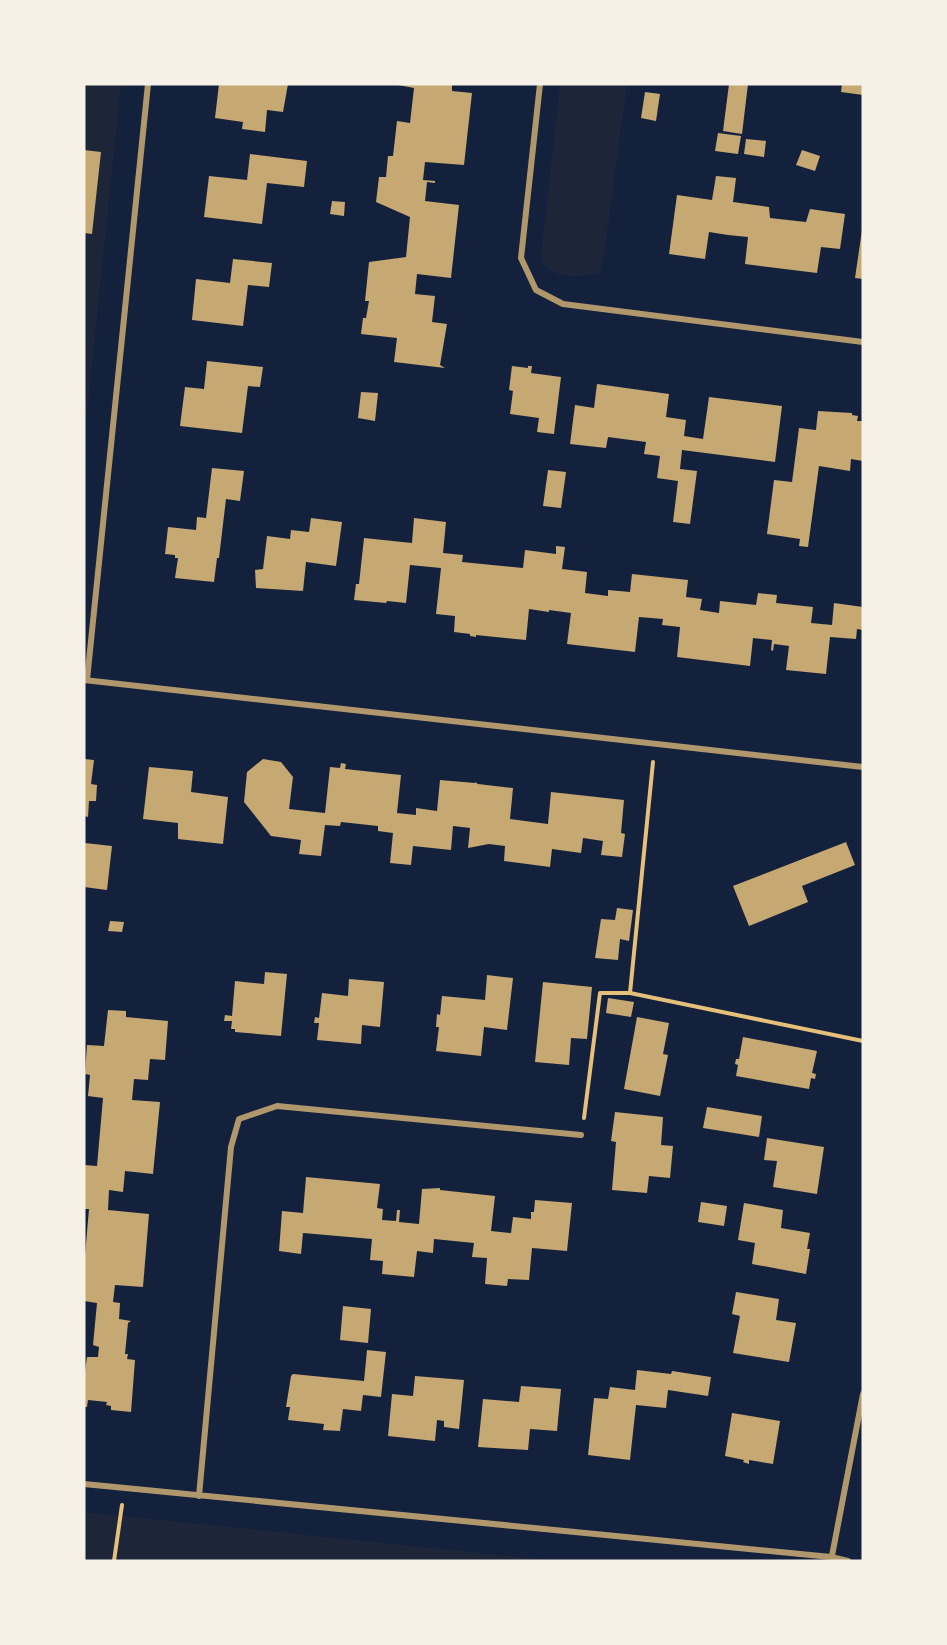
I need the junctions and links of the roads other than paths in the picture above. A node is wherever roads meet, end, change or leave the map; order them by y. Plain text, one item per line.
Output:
1 (148, 84) edge
2 (540, 84) edge
3 (863, 342) edge
4 (85, 680) edge
5 (863, 767) edge
6 (581, 1135) road end
7 (863, 1394) edge
8 (84, 1484) edge
9 (199, 1496) junction
10 (831, 1559) edge
11 (848, 1561) edge

1 - 4 street
2 - 3 street
4 - 5 street
6 - 9 street
7 - 10 street
8 - 9 street
9 - 10 street
10 - 11 street

